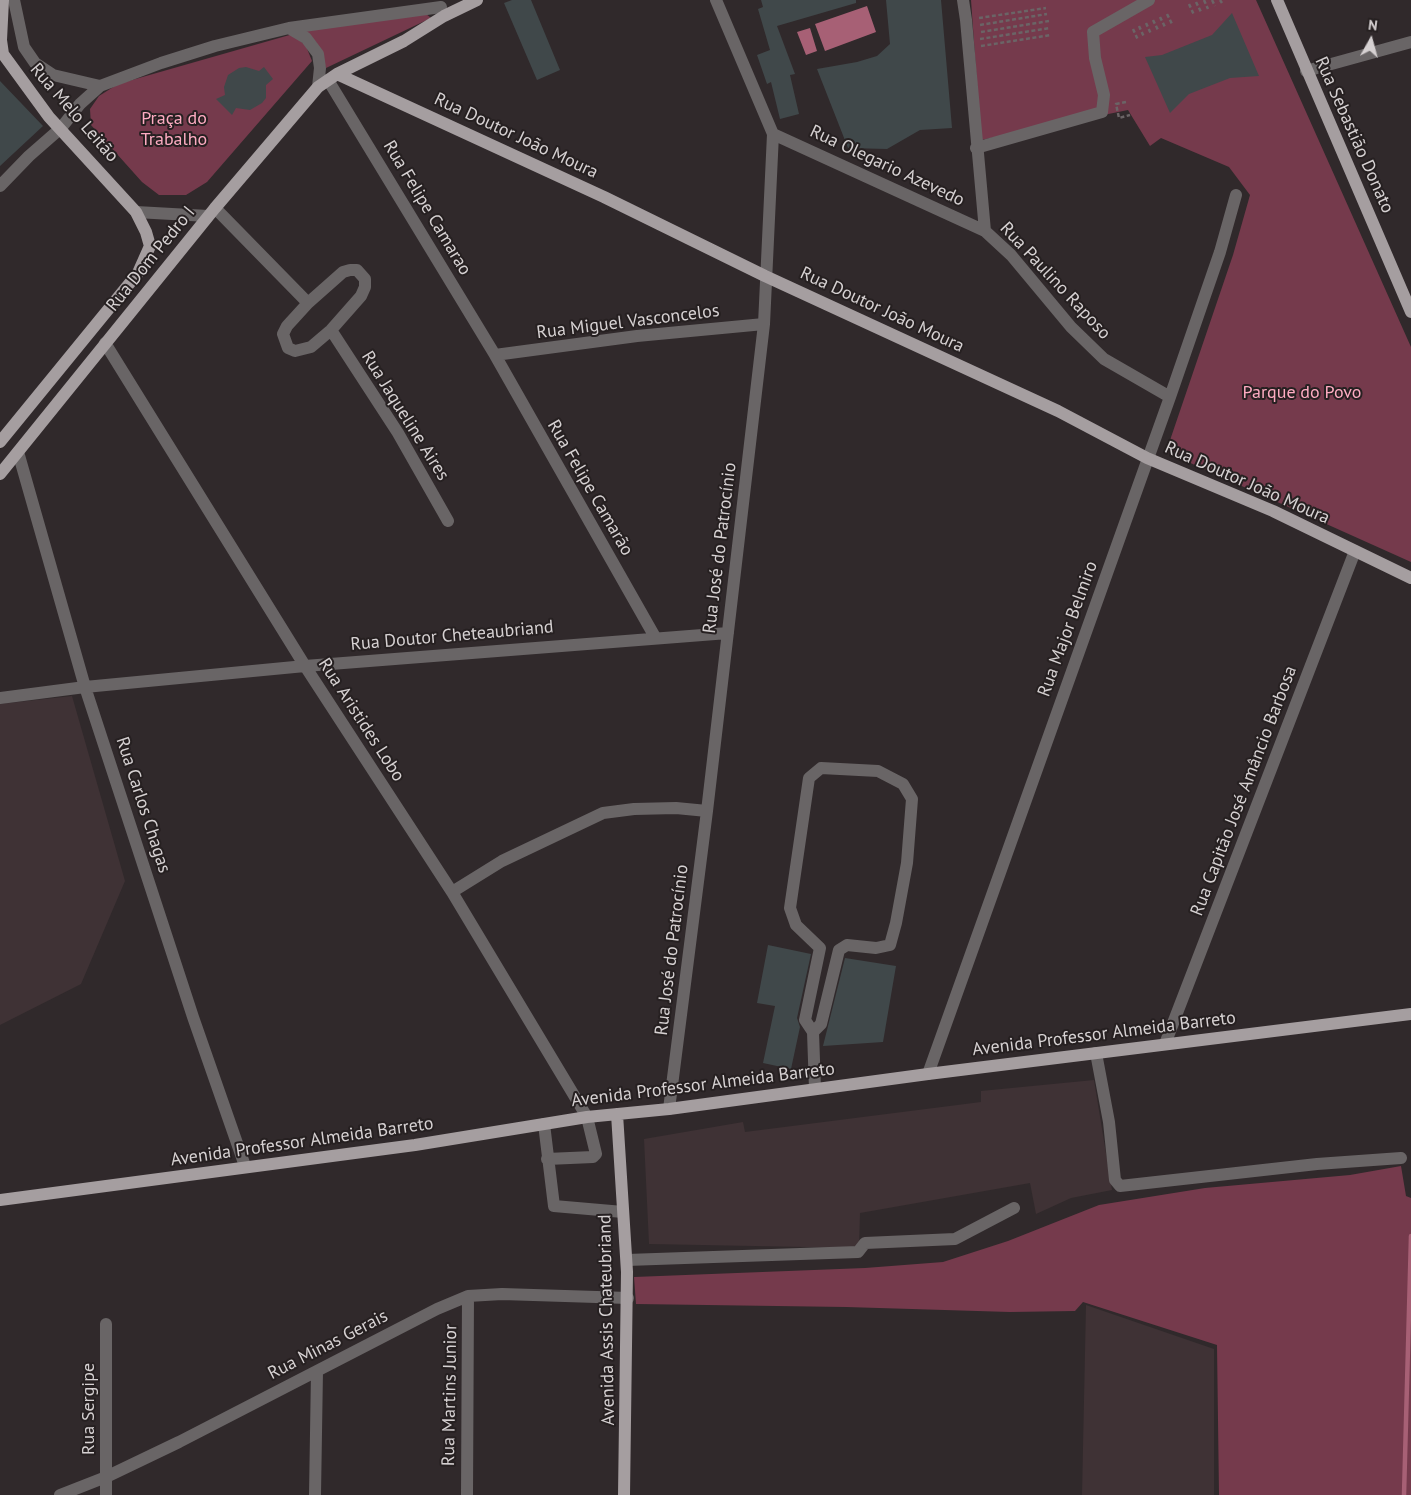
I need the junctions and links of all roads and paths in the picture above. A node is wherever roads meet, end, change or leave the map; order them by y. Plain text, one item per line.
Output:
1 (3, 0) edge
2 (14, 0) edge
3 (476, 0) edge
4 (716, 0) edge
5 (963, 0) edge
6 (1149, 0) edge
7 (1204, 0) edge
8 (1212, 0) edge
9 (1277, 0) edge
10 (1196, 2) dead end
11 (1190, 4) dead end
12 (1215, 6) dead end
13 (441, 8) edge
14 (1046, 8) dead end
15 (1208, 9) dead end
16 (1201, 12) dead end
17 (1048, 14) dead end
18 (1167, 14) dead end
19 (1194, 15) dead end
20 (1160, 17) dead end
21 (980, 18) dead end
22 (1153, 20) dead end
23 (1049, 21) dead end
24 (1146, 23) dead end
25 (1172, 24) dead end
26 (981, 25) dead end
27 (1140, 26) dead end
28 (1165, 27) dead end
29 (289, 28) junction
30 (1050, 28) dead end
31 (1133, 29) dead end
32 (1158, 30) dead end
33 (982, 32) dead end
34 (1151, 34) dead end
35 (1051, 35) dead end
36 (1144, 37) dead end
37 (983, 39) dead end
38 (1138, 40) dead end
39 (1411, 42) edge
40 (984, 46) dead end
41 (2, 54) edge
42 (1306, 71) junction
43 (328, 80) junction
44 (100, 86) junction
45 (1126, 102) dead end
46 (1130, 115) dead end
47 (61, 128) junction
48 (774, 134) junction
49 (976, 148) junction
50 (0, 186) edge
51 (1236, 195) dead end
52 (136, 212) junction
53 (212, 212) junction
54 (985, 231) junction
55 (765, 276) junction
56 (308, 302) junction
57 (1411, 312) edge
58 (764, 324) junction
59 (331, 330) junction
60 (104, 343) junction
61 (495, 356) junction
62 (1170, 397) junction
63 (0, 442) edge
64 (18, 452) junction
65 (1147, 458) junction
66 (0, 474) edge
67 (448, 521) dead end
68 (1355, 551) junction
69 (1411, 578) edge
70 (728, 632) junction
71 (655, 637) junction
72 (305, 666) junction
73 (85, 687) junction
74 (0, 698) edge
75 (707, 811) junction
76 (452, 892) junction
77 (1411, 1014) edge
78 (813, 1032) junction
79 (1164, 1044) junction
80 (1096, 1053) junction
81 (928, 1074) junction
82 (815, 1089) junction
83 (669, 1109) junction
84 (617, 1114) junction
85 (587, 1117) junction
86 (544, 1124) junction
87 (1401, 1158) dead end
88 (547, 1159) junction
89 (244, 1166) junction
90 (0, 1200) edge
91 (1014, 1208) dead end
92 (624, 1212) junction
93 (627, 1260) junction
94 (468, 1296) junction
95 (628, 1298) junction
96 (106, 1324) dead end
97 (317, 1371) junction
98 (106, 1477) junction
99 (60, 1495) edge
100 (106, 1495) edge
101 (315, 1495) edge
102 (467, 1495) edge
103 (624, 1495) edge

1 - 41 main road, Rua Melo Leitão
2 - 44 street
3 - 13 main road
4 - 48 street, Rua José do Patrocínio
5 - 49 street, Rua Paulino Raposo
6 - 49 street
7 - 15 path
8 - 12 path
9 - 42 main road, Rua Sebastião Donato
10 - 16 path
11 - 19 path
13 - 29 street
13 - 43 main road
14 - 21 path
17 - 26 path
18 - 25 path
20 - 28 path
22 - 32 path
23 - 33 path
24 - 34 path
27 - 36 path
29 - 43 street
29 - 44 street
30 - 37 path
31 - 38 path
35 - 40 path
39 - 42 street
41 - 47 main road, Rua Melo Leitão
42 - 57 main road, Rua Sebastião Donato
43 - 53 main road, Rua Dom Pedro I
43 - 55 main road, Rua Doutor João Moura
43 - 61 street, Rua Felipe Camarao
44 - 47 street
45 - 46 path
47 - 50 street
47 - 52 main road, Rua Melo Leitão
48 - 54 street, Rua Olegario Azevedo
48 - 55 street, Rua José do Patrocínio
49 - 54 street, Rua Paulino Raposo
51 - 62 street, Rua Major Belmiro
52 - 53 street
52 - 63 main road, Rua Melo Leitão
53 - 56 street
53 - 60 main road, Rua Dom Pedro I
54 - 62 street, Rua Paulino Raposo
55 - 58 street, Rua José do Patrocínio
55 - 65 main road, Rua Doutor João Moura
56 - 59 street
56 - 59 street
58 - 61 street, Rua Miguel Vasconcelos
58 - 70 street, Rua José do Patrocínio
59 - 67 street, Rua Jaqueline Aires
60 - 64 main road, Rua Dom Pedro I
60 - 72 street, Rua Aristides Lobo
61 - 71 street, Rua Felipe Camarão
62 - 65 street, Rua Major Belmiro
64 - 66 main road, Rua Dom Pedro I
64 - 73 street, Rua Carlos Chagas
65 - 68 main road, Rua Doutor João Moura
65 - 81 street, Rua Major Belmiro
68 - 69 main road, Rua Doutor João Moura
68 - 79 street, Rua Capitão José Amâncio Barbosa
70 - 71 street, Rua Doutor Cheteaubriand
70 - 75 street, Rua José do Patrocínio
71 - 72 street, Rua Doutor Cheteaubriand
72 - 73 street, Rua Doutor Cheteaubriand
72 - 76 street, Rua Aristides Lobo
73 - 74 street, Rua Doutor Cheteaubriand
73 - 89 street, Rua Carlos Chagas
75 - 76 street
75 - 83 street, Rua José do Patrocínio
76 - 85 street, Rua Aristides Lobo
77 - 79 main road, Avenida Professor Almeida Barreto
78 - 78 street
78 - 82 street
79 - 80 main road, Avenida Professor Almeida Barreto
80 - 81 main road, Avenida Professor Almeida Barreto
80 - 87 street
81 - 82 main road, Avenida Professor Almeida Barreto
82 - 83 main road, Avenida Professor Almeida Barreto
83 - 84 main road, Avenida Professor Almeida Barreto
84 - 85 main road, Avenida Professor Almeida Barreto
84 - 92 main road, Avenida Assis Chateubriand
85 - 86 main road, Avenida Professor Almeida Barreto
85 - 88 street, Rua Aristides Lobo
86 - 88 street
86 - 89 main road, Avenida Professor Almeida Barreto
88 - 92 street
89 - 90 main road, Avenida Professor Almeida Barreto
91 - 93 street
92 - 93 main road, Avenida Assis Chateubriand
93 - 95 main road, Avenida Assis Chateubriand
94 - 95 street, Rua Minas Gerais
94 - 97 street, Rua Minas Gerais
94 - 102 street, Rua Martins Junior
95 - 103 main road, Avenida Assis Chateubriand
96 - 98 street, Rua Sergipe
97 - 98 street, Rua Minas Gerais
97 - 101 street
98 - 99 street, Rua Minas Gerais
98 - 100 street, Rua Sergipe

